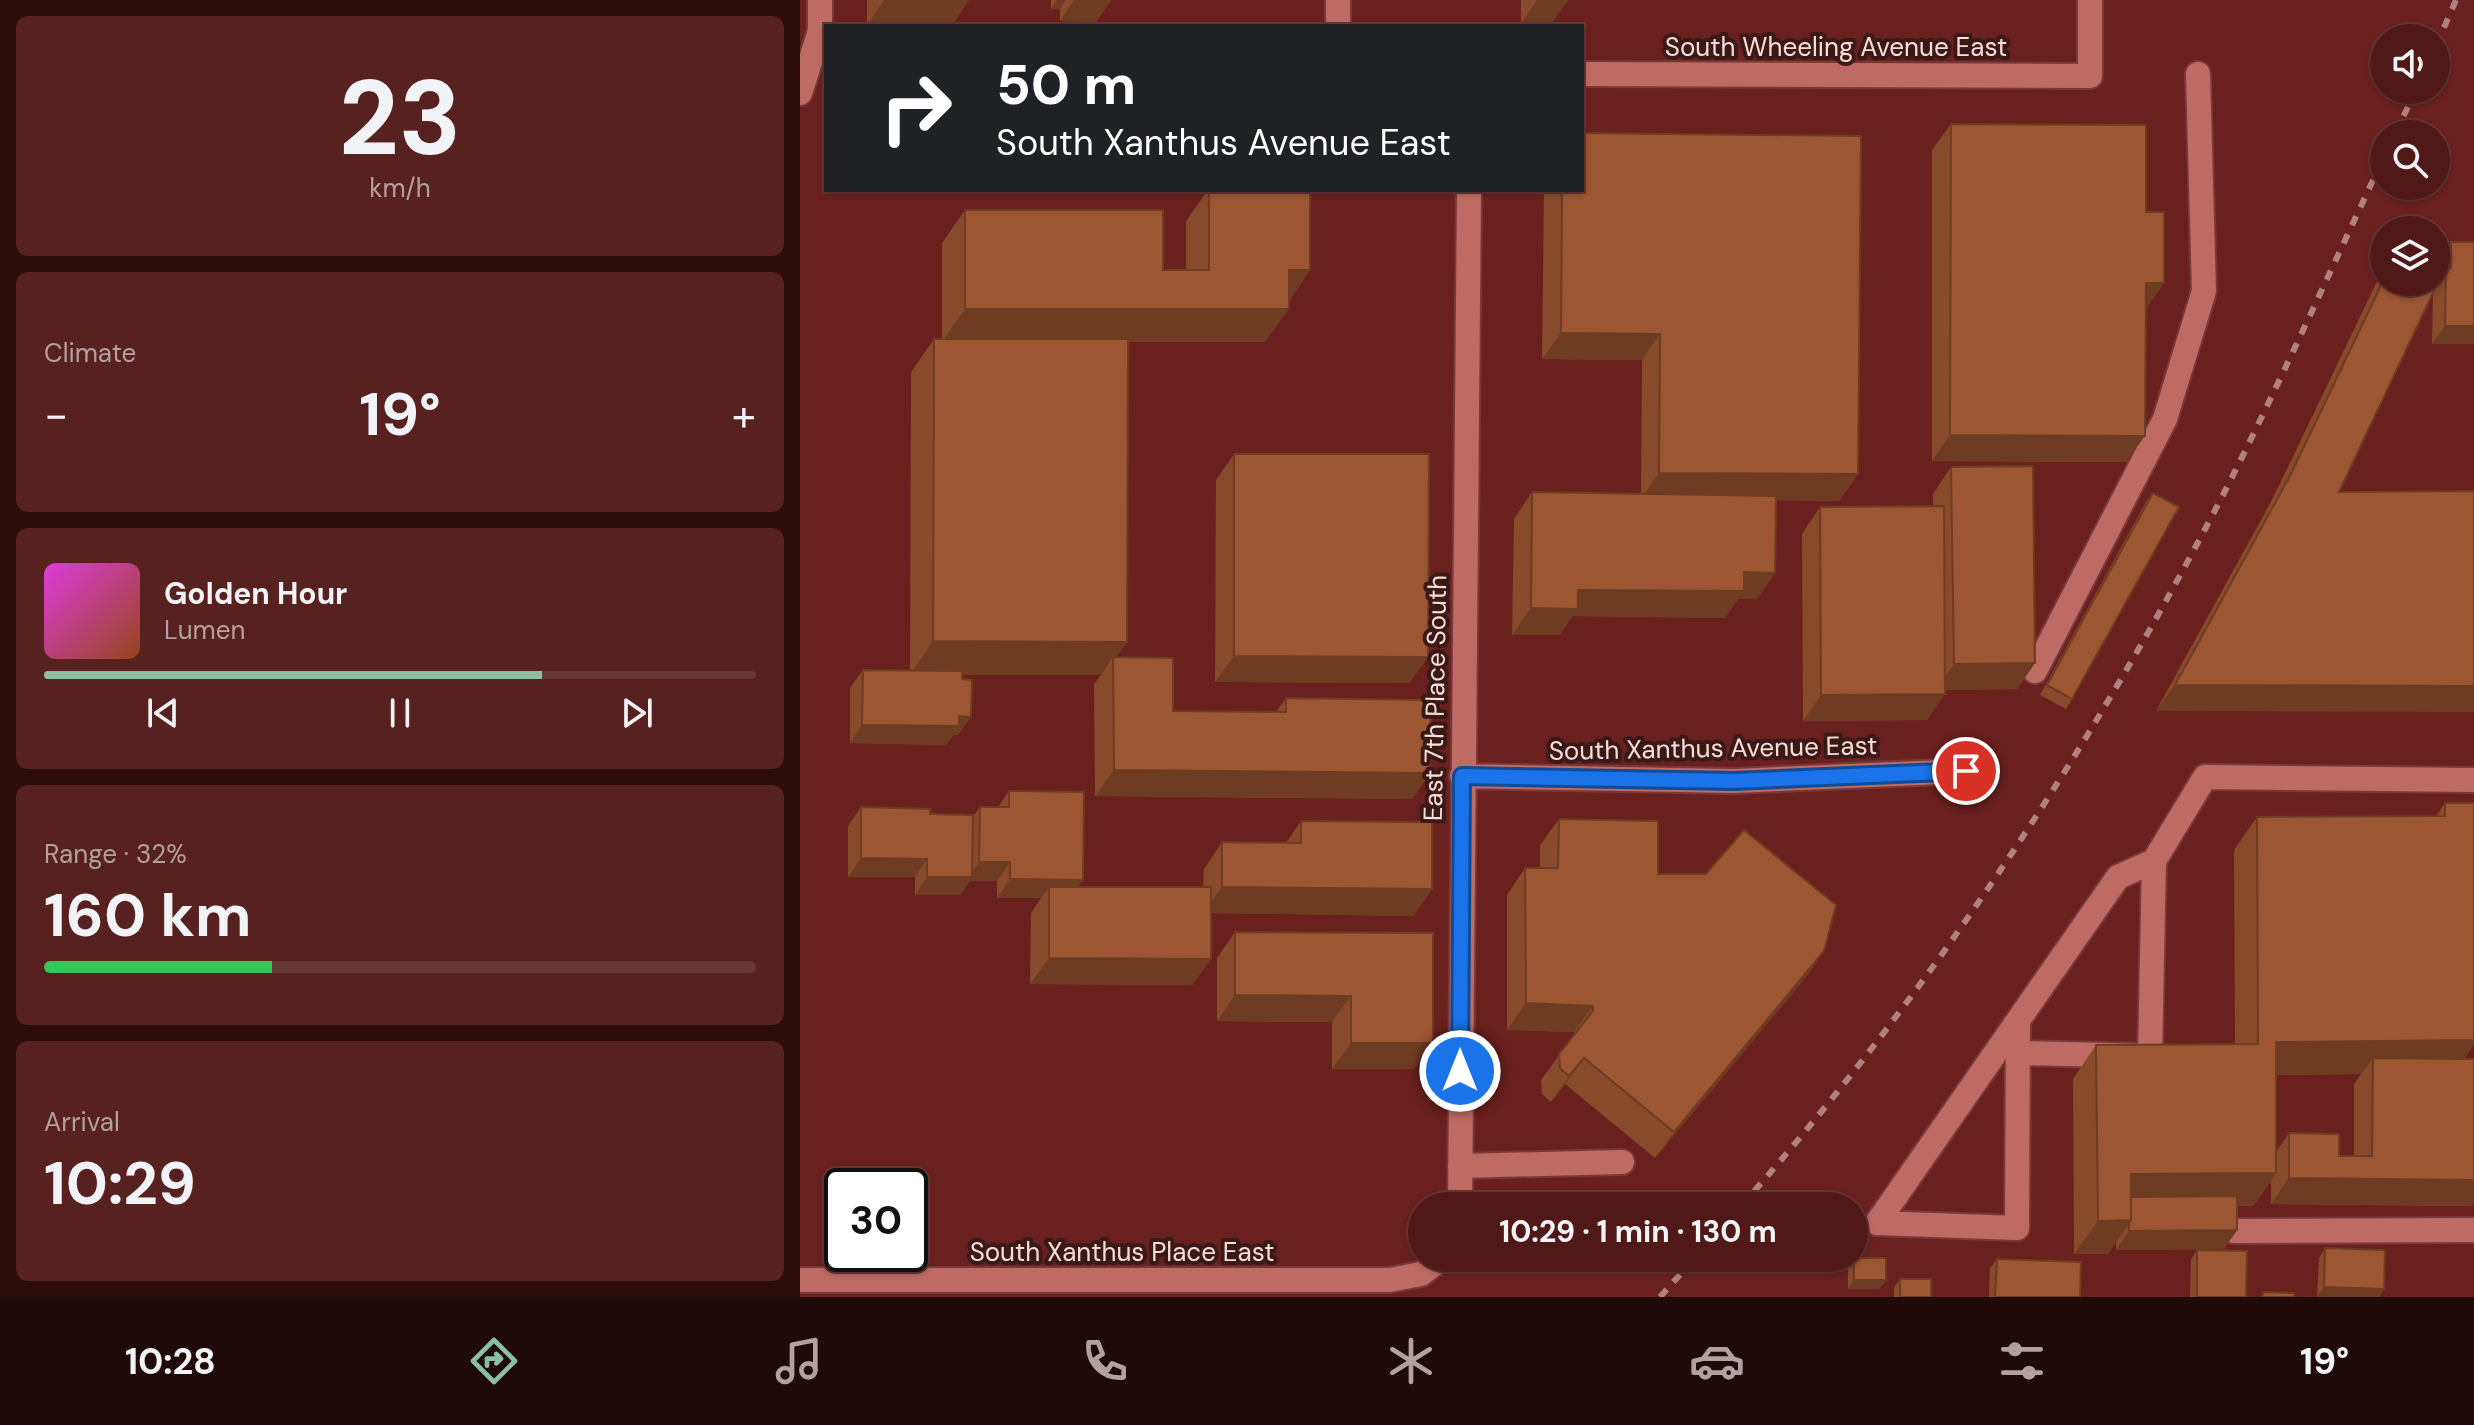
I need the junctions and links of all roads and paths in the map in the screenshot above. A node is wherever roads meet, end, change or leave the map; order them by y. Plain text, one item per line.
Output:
1 (820, 0) edge
2 (1338, 0) edge
3 (2090, 0) edge
4 (1338, 24) edge
5 (1584, 74) edge
6 (2198, 74) dead end
7 (808, 77) edge
8 (1469, 192) edge
9 (2035, 671) edge
10 (1966, 771) dead end
11 (1462, 776) junction
12 (2474, 780) edge
13 (2154, 861) junction
14 (2018, 1021) junction
15 (2018, 1053) junction
16 (1622, 1162) dead end
17 (1460, 1166) junction
18 (1460, 1192) edge
19 (2474, 1230) edge
20 (2234, 1231) edge
21 (1424, 1272) edge
22 (800, 1280) edge

1 - 7 street
2 - 4 street
3 - 5 street, South Wheeling Avenue East
6 - 9 street
8 - 11 street, East 7th Place South
10 - 11 street, South Xanthus Avenue East
11 - 17 street, East 7th Place South
12 - 13 street
13 - 14 street
13 - 15 street
14 - 15 street
14 - 15 street
16 - 17 street
17 - 18 street, East 7th Place South
19 - 20 street
21 - 22 street, South Xanthus Place East

